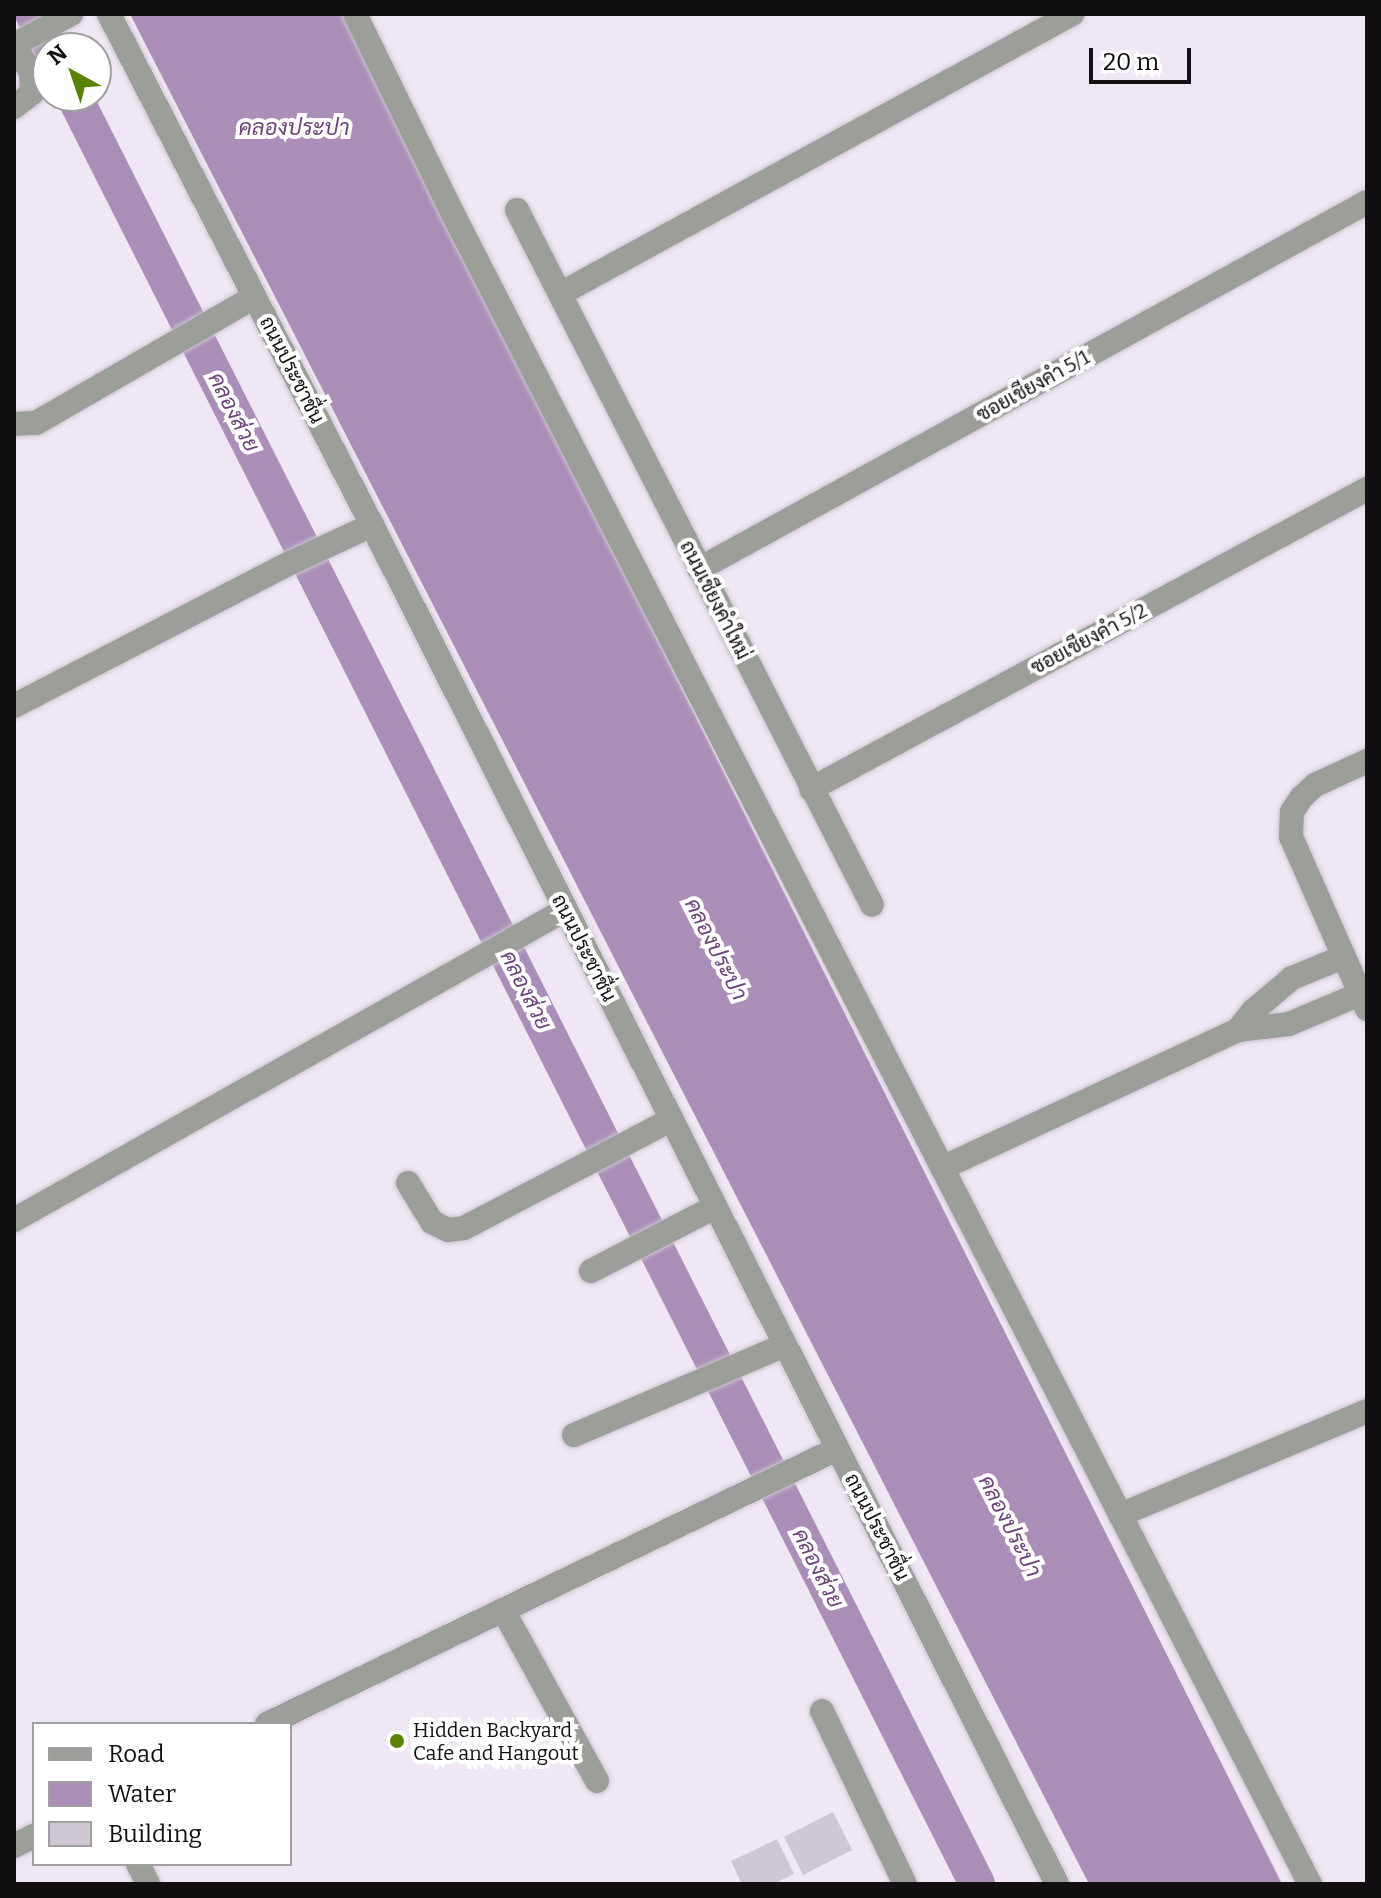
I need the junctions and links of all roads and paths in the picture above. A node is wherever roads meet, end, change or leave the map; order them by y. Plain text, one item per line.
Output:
1 (71, 14) edge
2 (109, 14) edge
3 (355, 14) edge
4 (1072, 14) edge
5 (14, 45) edge
6 (14, 52) edge
7 (14, 107) edge
8 (1367, 202) edge
9 (517, 210) dead end
10 (560, 294) junction
11 (254, 297) junction
12 (14, 424) edge
13 (1367, 489) edge
14 (372, 525) junction
15 (699, 569) junction
16 (14, 706) edge
17 (1367, 761) edge
18 (811, 789) junction
19 (872, 905) dead end
20 (565, 910) junction
21 (1358, 980) edge
22 (1238, 1030) junction
23 (671, 1120) junction
24 (942, 1168) junction
25 (408, 1183) dead end
26 (715, 1207) junction
27 (14, 1220) edge
28 (591, 1271) dead end
29 (785, 1345) junction
30 (1367, 1411) edge
31 (574, 1435) dead end
32 (837, 1449) junction
33 (1120, 1515) junction
34 (503, 1610) junction
35 (822, 1711) dead end
36 (271, 1722) edge
37 (597, 1781) dead end
38 (32, 1837) edge
39 (14, 1846) edge
40 (139, 1866) edge
41 (148, 1884) edge
42 (905, 1884) edge
43 (1057, 1884) edge
44 (1310, 1884) edge

1 - 5 street
2 - 11 street, ถนนประชาชื่น
3 - 24 street
4 - 10 street
6 - 7 street
8 - 15 street, ซอยเชียงคำ 5/1
9 - 10 street, ถนนเชียงคำใหม่
10 - 15 street, ถนนเชียงคำใหม่
11 - 12 street
11 - 14 street, ถนนประชาชื่น
13 - 18 street, ซอยเชียงคำ 5/2
14 - 16 street
14 - 20 street, ถนนประชาชื่น
15 - 18 street, ถนนเชียงคำใหม่
17 - 21 street
18 - 19 street, ถนนเชียงคำใหม่
20 - 23 street, ถนนประชาชื่น
20 - 27 street
21 - 22 street
21 - 22 street
22 - 24 street
23 - 25 street
23 - 26 street, ถนนประชาชื่น
24 - 33 street
26 - 28 street
26 - 29 street, ถนนประชาชื่น
29 - 31 street
29 - 32 street, ถนนประชาชื่น
30 - 33 street
32 - 34 street
32 - 43 street, ถนนประชาชื่น
33 - 44 street
34 - 36 street
34 - 37 street
35 - 42 street
38 - 39 street
40 - 41 street

